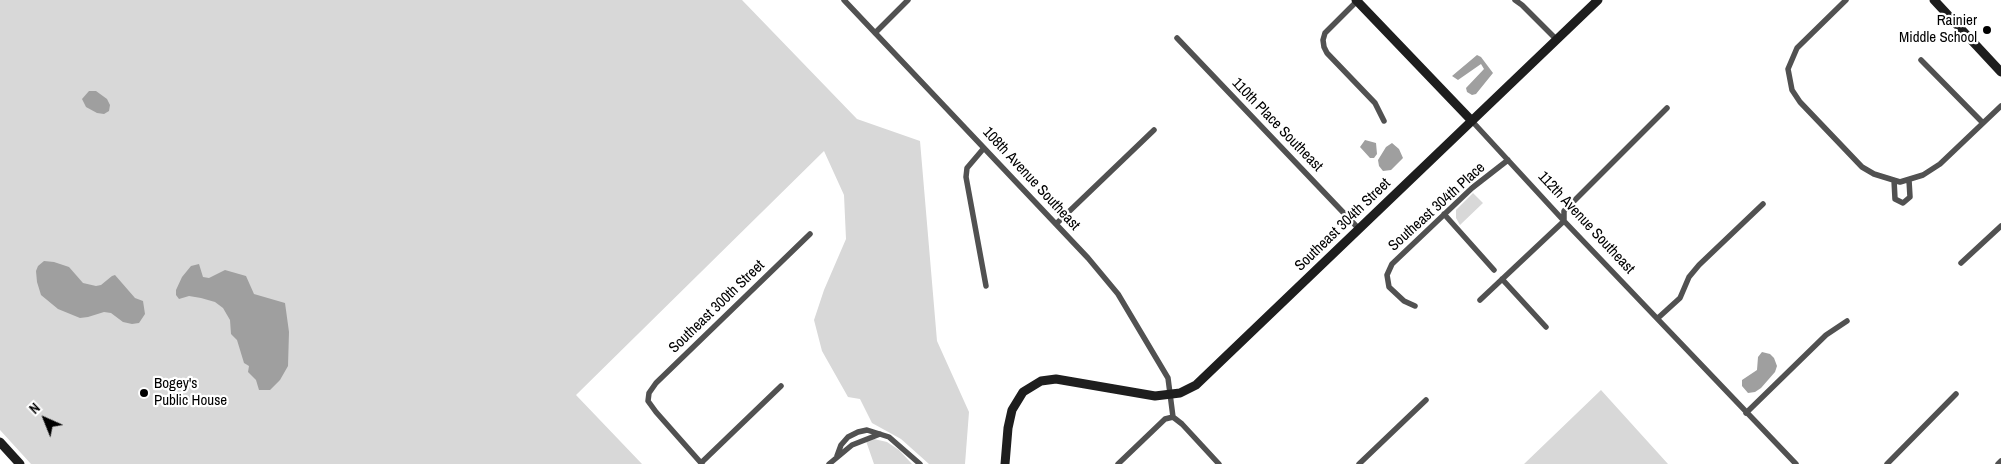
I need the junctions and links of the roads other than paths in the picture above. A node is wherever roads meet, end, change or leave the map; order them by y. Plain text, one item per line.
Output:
1 (844, 0) edge
2 (908, 0) edge
3 (1356, 0) edge
4 (1515, 0) edge
5 (1598, 0) edge
6 (1846, 0) edge
7 (1934, 0) edge
8 (875, 33) junction
9 (1177, 38) dead end
10 (1556, 39) junction
11 (1921, 60) dead end
12 (2001, 72) edge
13 (2001, 106) edge
14 (1668, 108) dead end
15 (1384, 120) dead end
16 (1471, 120) junction
17 (1983, 123) junction
18 (1154, 130) dead end
19 (984, 148) junction
20 (1508, 160) junction
21 (1909, 180) junction
22 (1897, 181) junction
23 (1762, 204) dead end
24 (1444, 214) junction
25 (1564, 221) junction
26 (1056, 224) junction
27 (2001, 226) edge
28 (1359, 229) junction
29 (810, 234) dead end
30 (1960, 264) dead end
31 (1494, 270) dead end
32 (1502, 279) junction
33 (986, 286) dead end
34 (1480, 300) dead end
35 (1415, 306) dead end
36 (1658, 318) junction
37 (1846, 321) dead end
38 (1546, 327) dead end
39 (781, 386) dead end
40 (1956, 394) dead end
41 (1171, 395) junction
42 (1426, 400) dead end
43 (1746, 413) junction
44 (1173, 417) junction
45 (880, 434) junction
46 (0, 442) edge
47 (837, 456) junction
48 (2001, 461) edge
49 (702, 463) edge
50 (20, 464) edge
51 (828, 464) edge
52 (920, 464) edge
53 (1005, 464) edge
54 (1118, 464) edge
55 (1220, 464) edge
56 (1360, 464) edge
57 (1796, 464) edge
58 (1887, 464) edge
59 (1998, 464) edge

1 - 8 street, 108th Avenue Southeast
2 - 8 street
3 - 15 street
3 - 16 street, 112th Avenue Southeast
4 - 10 street
5 - 10 street, Southeast 304th Street
6 - 22 street
7 - 12 street
8 - 19 street, 108th Avenue Southeast
9 - 28 street, 110th Place Southeast
10 - 16 street, Southeast 304th Street
11 - 17 street
13 - 17 street
14 - 25 street
16 - 20 street, 112th Avenue Southeast
16 - 28 street, Southeast 304th Street
17 - 21 street
18 - 26 street
19 - 26 street, 108th Avenue Southeast
19 - 33 street
20 - 24 street, Southeast 304th Place
20 - 25 street, 112th Avenue Southeast
21 - 22 street
21 - 22 street
23 - 36 street
24 - 31 street
24 - 35 street, Southeast 304th Place
25 - 32 street
25 - 36 street, 112th Avenue Southeast
26 - 41 street, 108th Avenue Southeast
27 - 30 street
28 - 41 street, Southeast 304th Street
29 - 49 street, Southeast 300th Street
32 - 34 street
32 - 38 street
36 - 43 street, 112th Avenue Southeast
37 - 43 street
39 - 49 street
40 - 58 street
41 - 44 street
41 - 53 street
42 - 56 street
43 - 57 street, 112th Avenue Southeast
44 - 54 street
44 - 55 street
45 - 47 street
45 - 47 street
45 - 52 street
46 - 50 street
47 - 51 street
48 - 59 street

